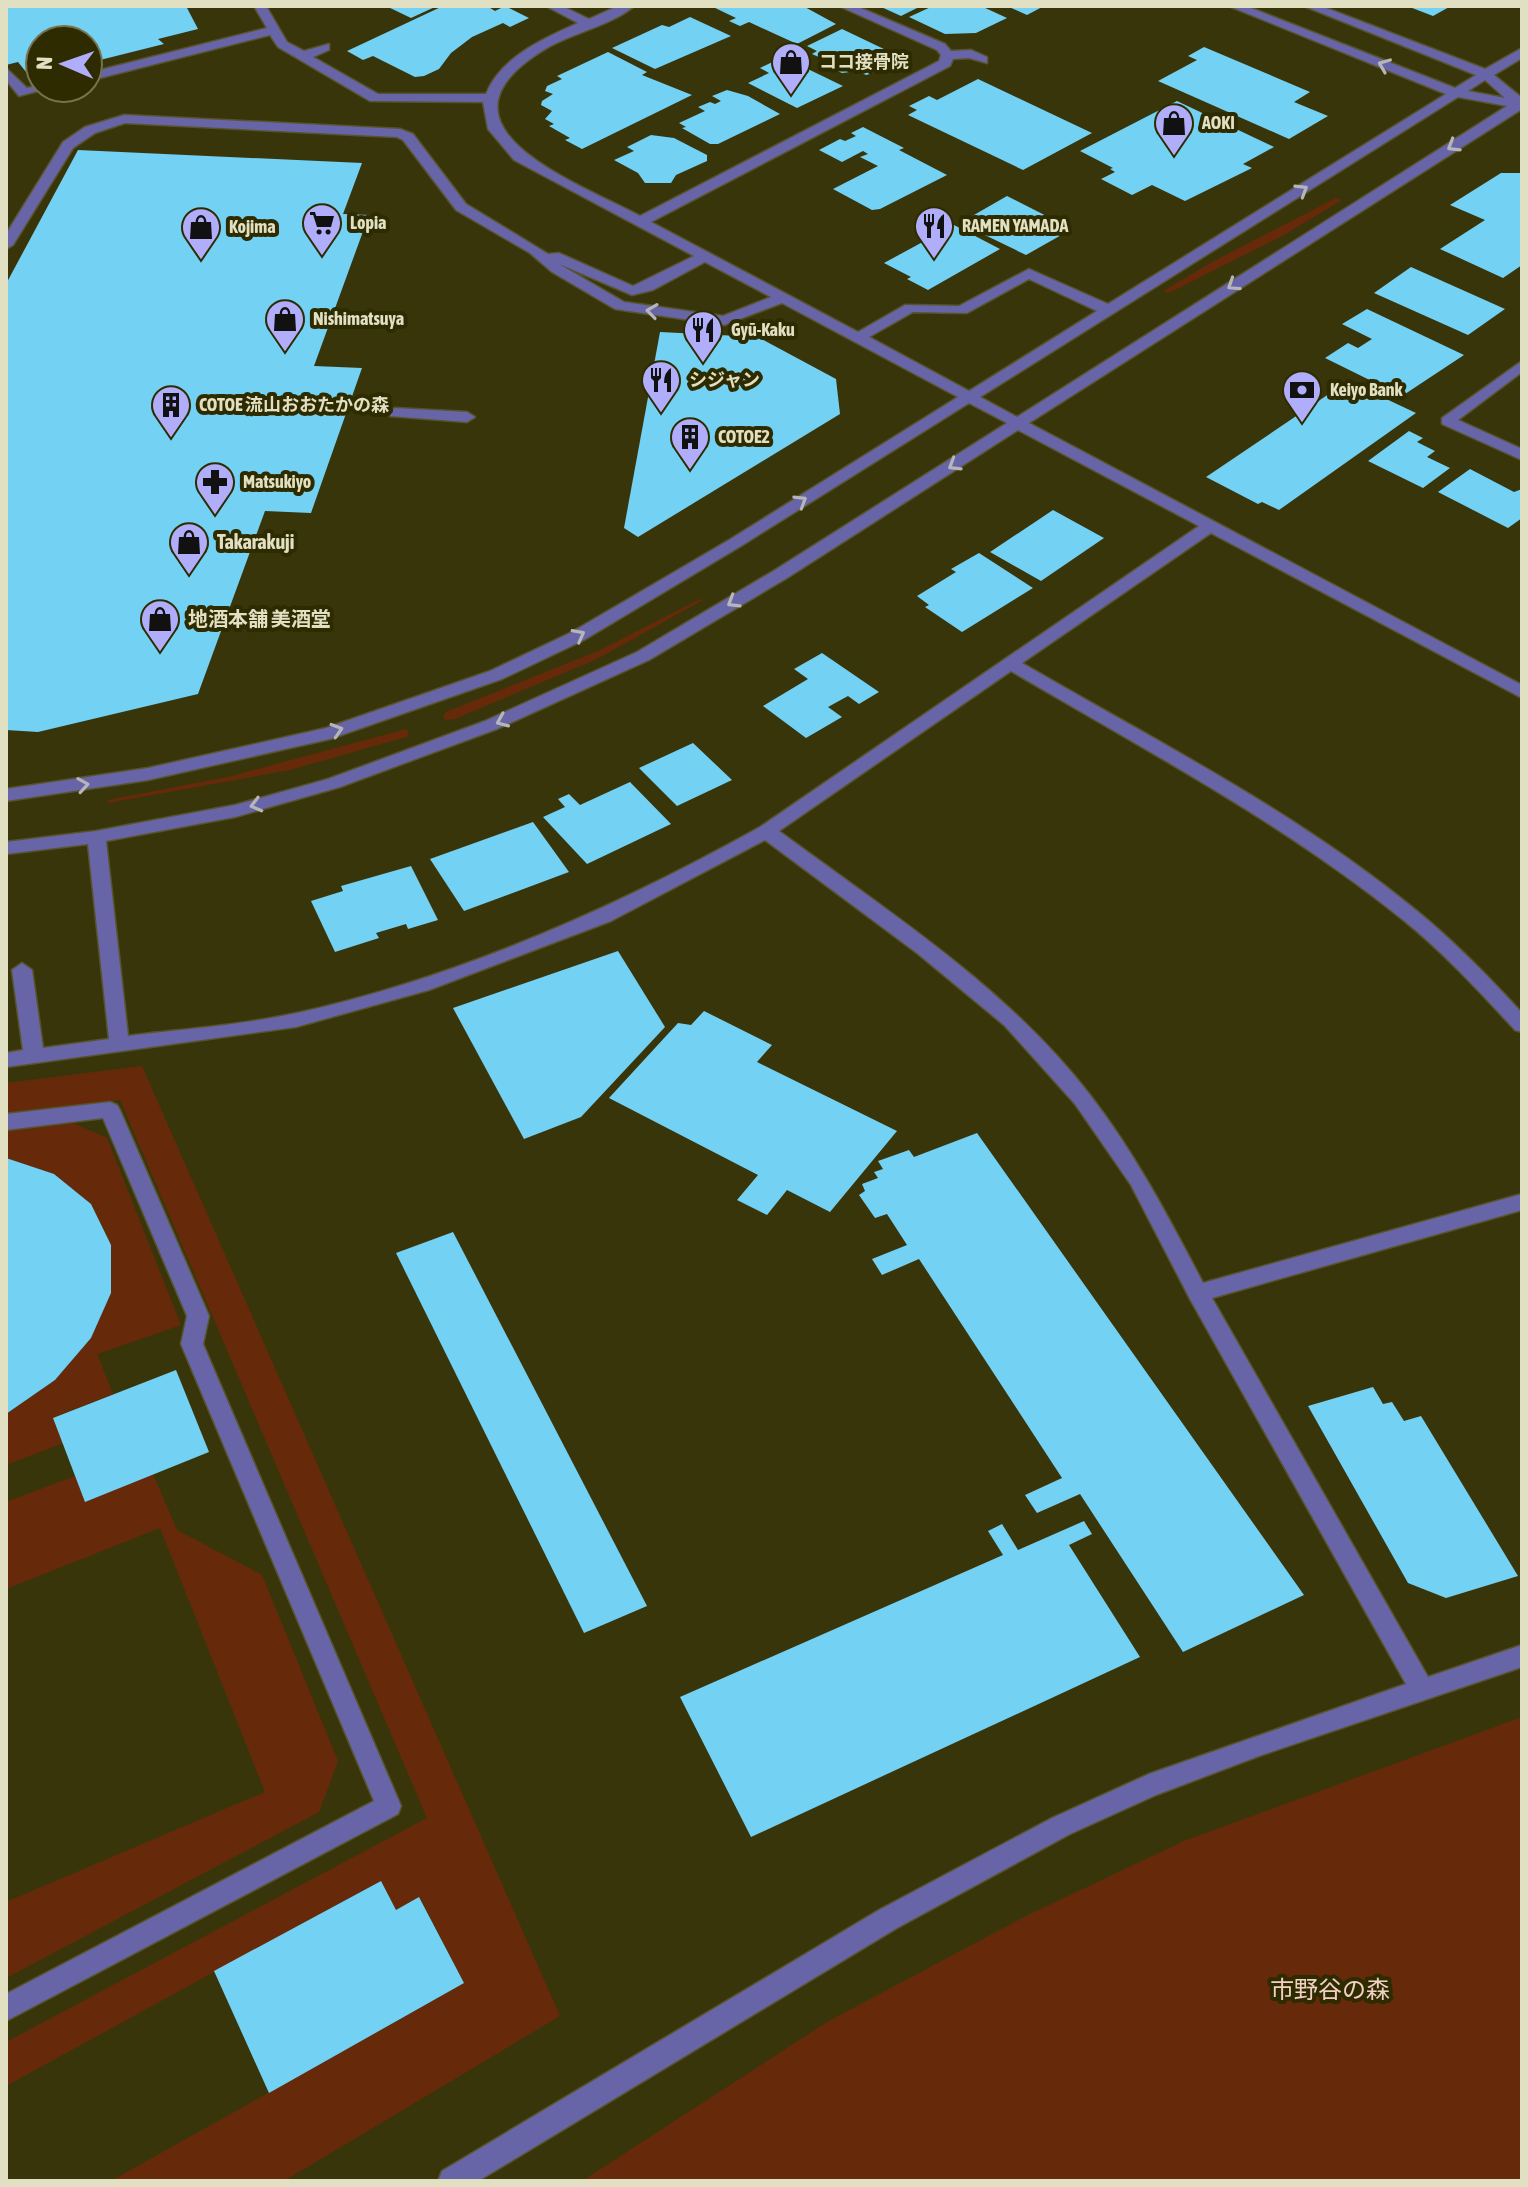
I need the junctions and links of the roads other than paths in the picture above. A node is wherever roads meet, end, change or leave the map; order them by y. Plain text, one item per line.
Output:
1 (260, 6) edge
2 (552, 6) edge
3 (628, 6) edge
4 (845, 6) edge
5 (1235, 6) edge
6 (1310, 6) edge
7 (590, 24) junction
8 (274, 30) junction
9 (325, 47) dead end
10 (1522, 52) edge
11 (948, 55) junction
12 (303, 56) junction
13 (982, 60) dead end
14 (6, 72) edge
15 (104, 73) edge
16 (1486, 74) junction
17 (24, 93) edge
18 (1456, 93) junction
19 (488, 98) junction
20 (1521, 104) edge
21 (641, 221) junction
22 (6, 245) edge
23 (535, 250) junction
24 (705, 256) junction
25 (781, 298) junction
26 (1108, 310) junction
27 (857, 338) junction
28 (1522, 365) edge
29 (968, 396) junction
30 (395, 413) dead end
31 (467, 417) dead end
32 (1020, 423) junction
33 (1522, 455) edge
34 (1212, 525) junction
35 (1011, 664) junction
36 (1522, 692) edge
37 (6, 795) edge
38 (766, 831) junction
39 (96, 837) junction
40 (6, 848) edge
41 (22, 970) dead end
42 (1522, 1025) edge
43 (119, 1045) junction
44 (34, 1057) junction
45 (6, 1060) edge
46 (6, 1122) edge
47 (1522, 1202) edge
48 (1198, 1293) junction
49 (1522, 1656) edge
50 (1421, 1688) junction
51 (6, 2008) edge
52 (452, 2181) edge

1 - 8 street
2 - 7 street
3 - 7 street
4 - 11 street
18 -> 5 street
6 - 16 street
7 - 19 street
8 - 12 street
8 - 15 street
9 - 12 street
10 - 16 street
11 - 13 street
11 - 21 street
12 - 19 street
14 - 17 street
16 - 18 street
16 - 20 street
18 - 20 street
26 -> 18 street
19 - 21 street
20 -> 32 street
21 - 24 street
22 - 23 street
23 - 24 street
25 -> 23 street
24 - 25 street
25 - 27 street
26 - 27 street
26 - 29 street
27 - 29 street
28 - 33 street
29 - 32 street
37 -> 29 street
30 - 31 street
32 - 34 street
32 -> 39 street
34 - 35 street
34 - 36 street
35 - 38 street
35 - 42 street
38 - 43 street
38 - 48 street
39 - 40 street
39 - 43 street
41 - 44 street
43 - 44 street
44 - 45 street
46 - 51 street
47 - 48 street
48 - 50 street
49 - 50 street
50 - 52 street

